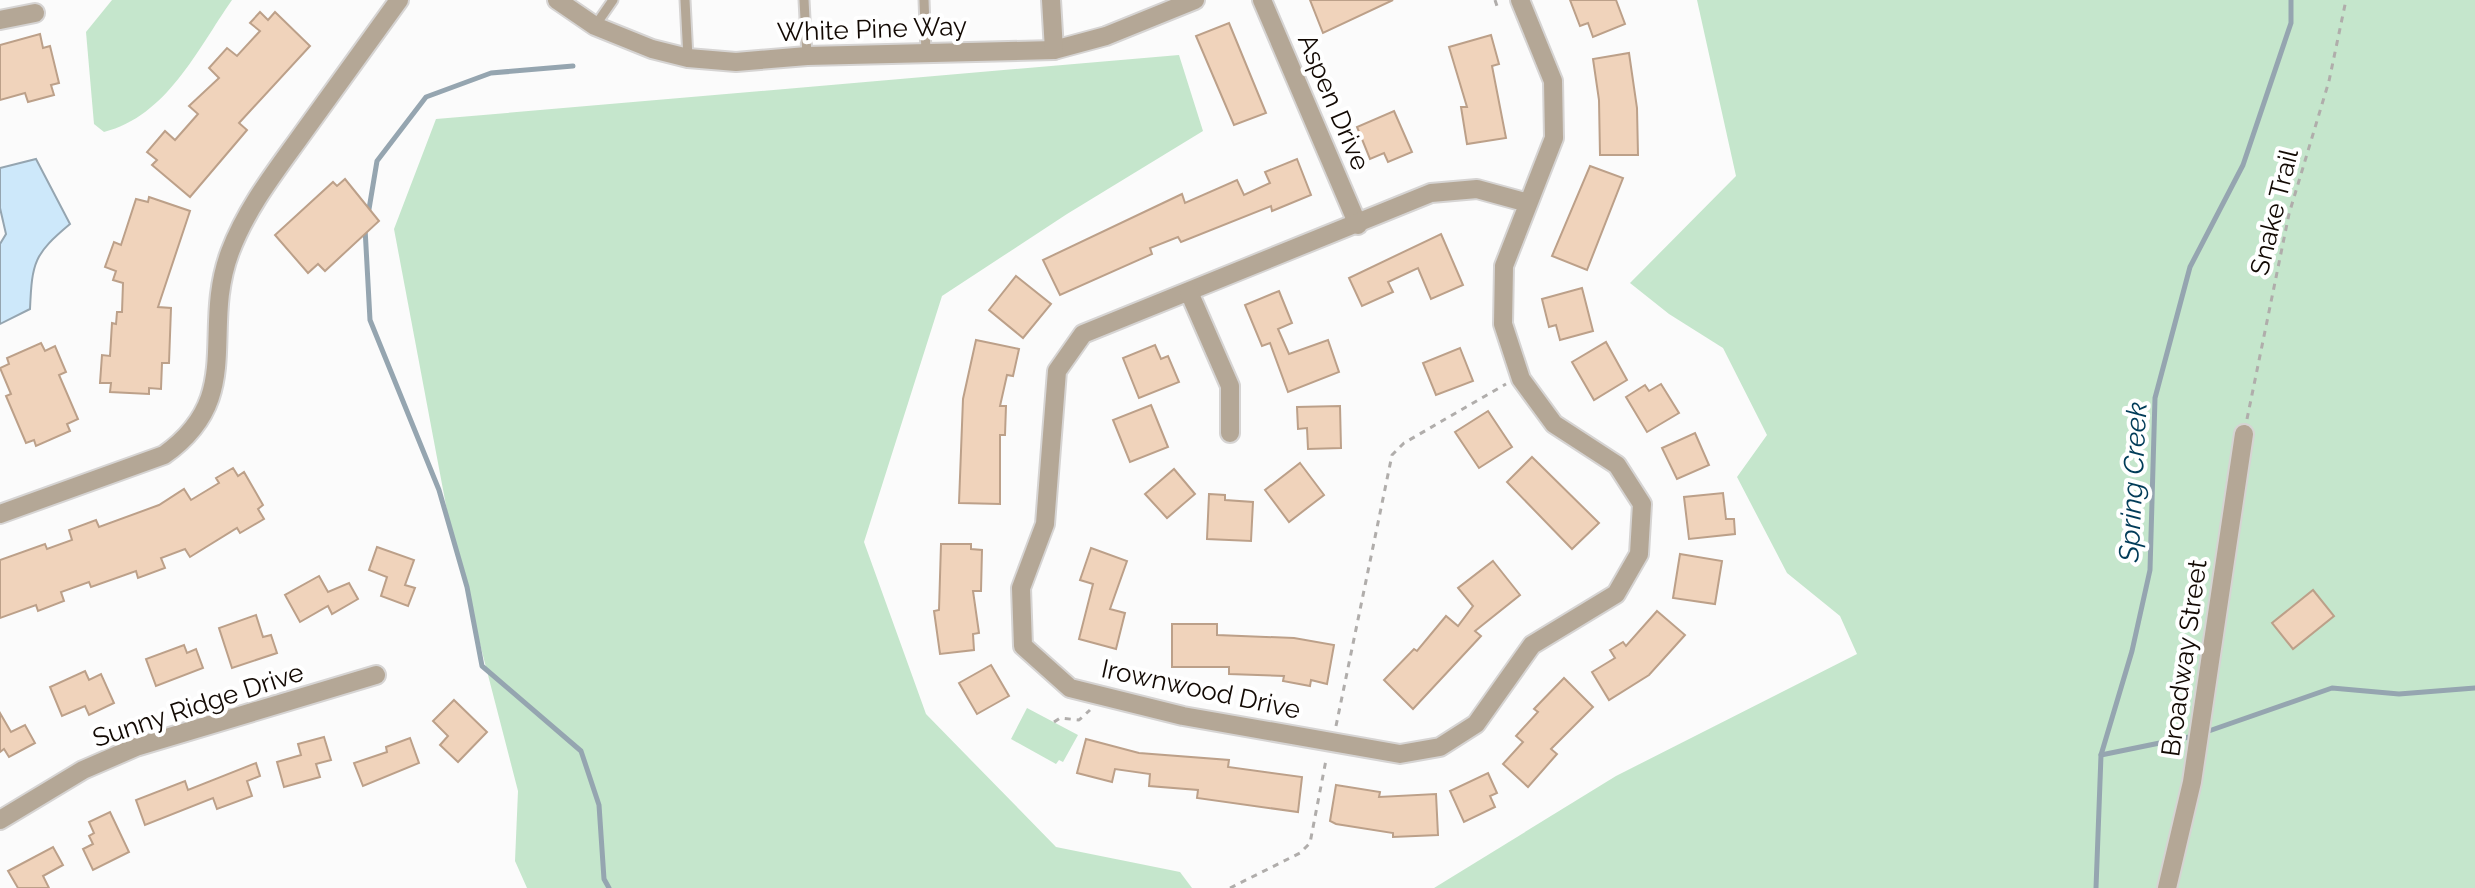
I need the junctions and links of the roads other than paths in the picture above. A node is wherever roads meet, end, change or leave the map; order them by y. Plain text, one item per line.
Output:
1 (399, 0) edge
2 (557, 0) edge
3 (613, 0) edge
4 (685, 0) edge
5 (804, 0) edge
6 (924, 0) edge
7 (1051, 0) edge
8 (1195, 0) edge
9 (1262, 0) edge
10 (1520, 0) edge
11 (35, 13) dead end
12 (0, 20) edge
13 (595, 26) junction
14 (1054, 50) junction
15 (926, 53) junction
16 (807, 56) junction
17 (688, 58) junction
18 (1528, 203) junction
19 (1358, 225) junction
20 (1189, 292) junction
21 (1230, 433) dead end
22 (2244, 434) road end
23 (2, 508) edge
24 (376, 675) dead end
25 (0, 820) edge
26 (2167, 888) edge

1 - 23 street
2 - 13 street, White Pine Way
3 - 13 lane
4 - 17 lane
5 - 16 lane
6 - 15 lane
7 - 14 street
8 - 14 street, White Pine Way
9 - 19 street, Aspen Drive
10 - 18 street, Irownwood Drive
11 - 12 street
13 - 17 street, White Pine Way
14 - 15 street, White Pine Way
15 - 16 street, White Pine Way
16 - 17 street, White Pine Way
18 - 19 street, Irownwood Drive
18 - 20 street, Irownwood Drive
19 - 20 street, Irownwood Drive
20 - 21 street
22 - 26 street, Broadway Street
24 - 25 street, Sunny Ridge Drive

